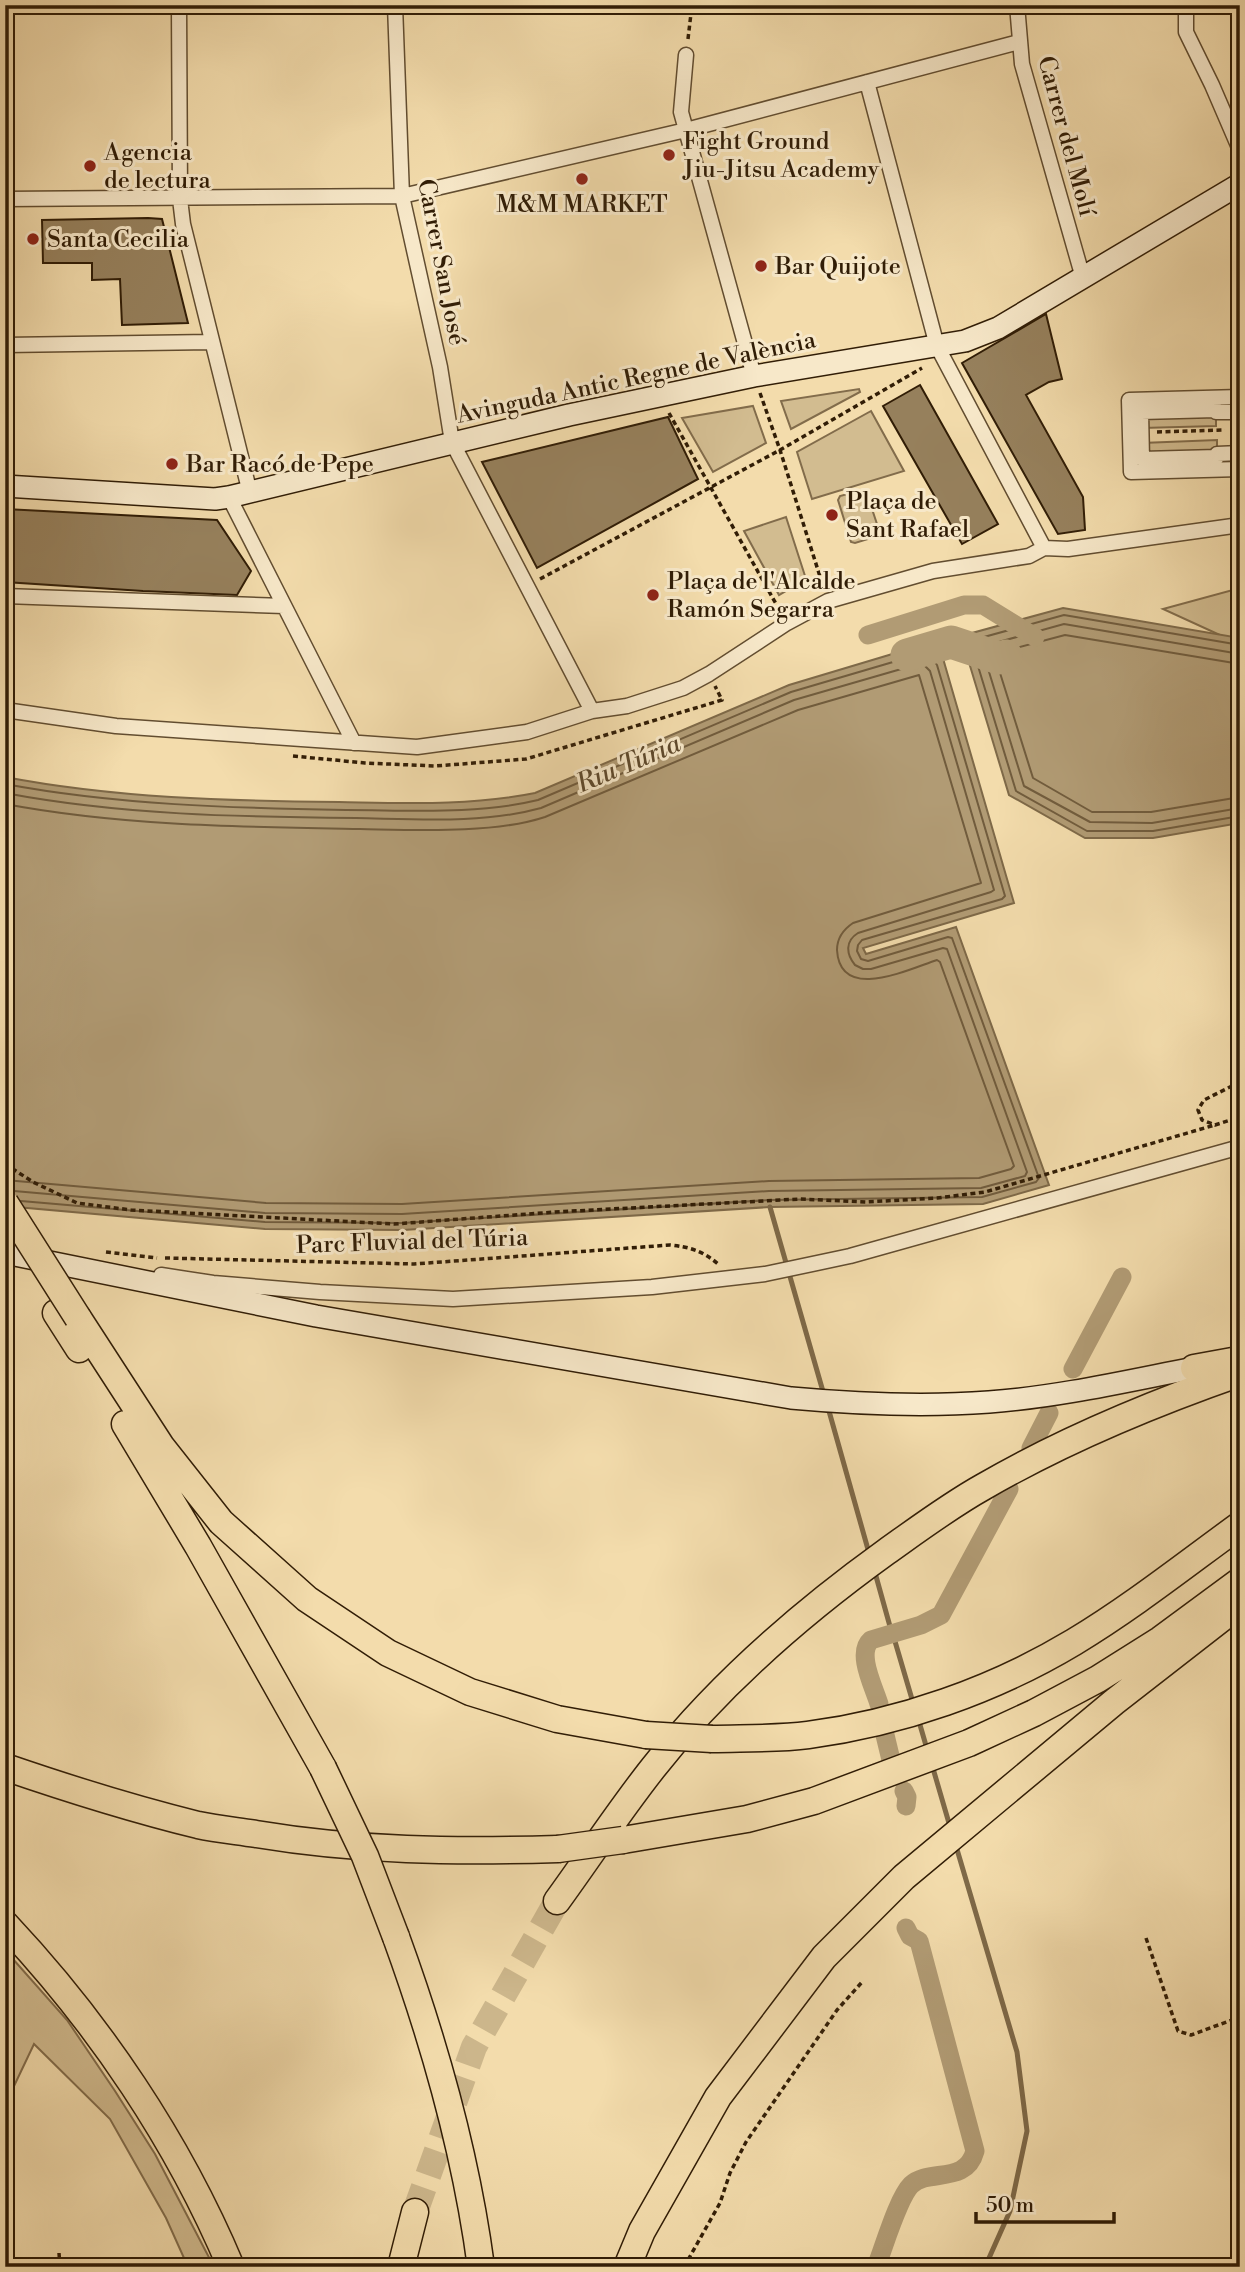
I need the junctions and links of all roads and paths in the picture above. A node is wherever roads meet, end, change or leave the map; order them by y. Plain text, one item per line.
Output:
1 (179, 5) edge
2 (394, 5) edge
3 (692, 5) edge
4 (1017, 5) edge
5 (1186, 5) edge
6 (1019, 42) junction
7 (686, 55) joint
8 (867, 82) junction
9 (685, 130) junction
10 (1240, 150) edge
11 (1240, 184) edge
12 (402, 196) junction
13 (5, 199) edge
14 (180, 199) junction
15 (1083, 278) junction
16 (211, 342) junction
17 (5, 345) edge
18 (928, 347) junction
19 (754, 376) junction
20 (660, 396) junction
21 (1240, 397) edge
22 (1224, 412) junction
23 (1240, 412) edge
24 (1225, 430) junction
25 (1142, 432) junction
26 (452, 442) junction
27 (780, 450) junction
28 (1233, 454) edge
29 (1240, 469) edge
30 (5, 486) edge
31 (710, 488) junction
32 (250, 493) junction
33 (229, 497) junction
34 (1240, 525) edge
35 (1044, 548) junction
36 (527, 586) junction
37 (5, 596) edge
38 (828, 601) junction
39 (284, 606) junction
40 (787, 623) junction
41 (5, 710) edge
42 (592, 711) junction
43 (354, 743) junction
44 (1240, 1082) edge
45 (1240, 1117) edge
46 (1215, 1125) junction
47 (1240, 1147) edge
48 (5, 1164) edge
49 (5, 1203) edge
50 (5, 1231) edge
51 (102, 1251) dead end
52 (5, 1253) edge
53 (727, 1271) dead end
54 (67, 1315) junction
55 (1240, 1360) edge
56 (1194, 1368) joint
57 (1240, 1373) edge
58 (1240, 1525) edge
59 (1240, 1581) edge
60 (1240, 1604) edge
61 (5, 1766) edge
62 (557, 1901) tunnel mouth
63 (5, 1924) edge
64 (1146, 1938) dead end
65 (863, 1981) dead end
66 (1240, 2017) edge
67 (415, 2212) tunnel mouth
68 (59, 2253) dead end
69 (60, 2267) edge
70 (231, 2267) edge
71 (401, 2267) edge
72 (481, 2267) edge
73 (627, 2267) edge
74 (684, 2267) edge

1 - 14 street
2 - 12 street, Carrer San José
3 - 7 path
4 - 6 street, Carrer del Molí
5 - 10 street
6 - 8 street
6 - 15 street, Carrer del Molí
7 - 9 street
8 - 9 street
8 - 18 street
9 - 12 street
9 - 19 street
11 - 15 street, Avinguda Antic Regne de València
12 - 14 street
12 - 26 street, Carrer San José
13 - 14 street
14 - 16 street
15 - 18 street, Avinguda Antic Regne de València
16 - 17 street
16 - 32 street
18 - 19 street, Avinguda Antic Regne de València
18 - 27 path
18 - 35 street
19 - 20 street, Avinguda Antic Regne de València
19 - 27 path
20 - 26 street, Avinguda Antic Regne de València
20 - 31 path
21 - 29 street
22 - 23 street
22 - 24 path
22 - 25 street
24 - 25 path
24 - 28 path
25 - 28 street
26 - 32 street, Avinguda Antic Regne de València
26 - 36 street, Carrer San José
27 - 31 path
27 - 38 path
30 - 33 street, Avinguda Antic Regne de València
31 - 36 path
31 - 40 path
32 - 33 street, Avinguda Antic Regne de València
33 - 39 street
34 - 35 street
35 - 38 street
36 - 42 street, Carrer San José
37 - 39 street
38 - 40 street
39 - 43 street
40 - 42 street
41 - 43 street
42 - 43 street
44 - 46 path
45 - 46 path
46 - 48 path
47 - 52 street
49 - 54 highway, bridge
50 - 54 highway
51 - 53 path, Parc Fluvial del Túria
52 - 56 street
54 - 58 highway, bridge
54 - 72 highway, bridge
55 - 56 highway
57 - 62 highway
59 - 61 highway, bridge
60 - 73 highway
63 - 70 highway
64 - 66 path
65 - 74 path
67 - 71 highway
68 - 69 path

